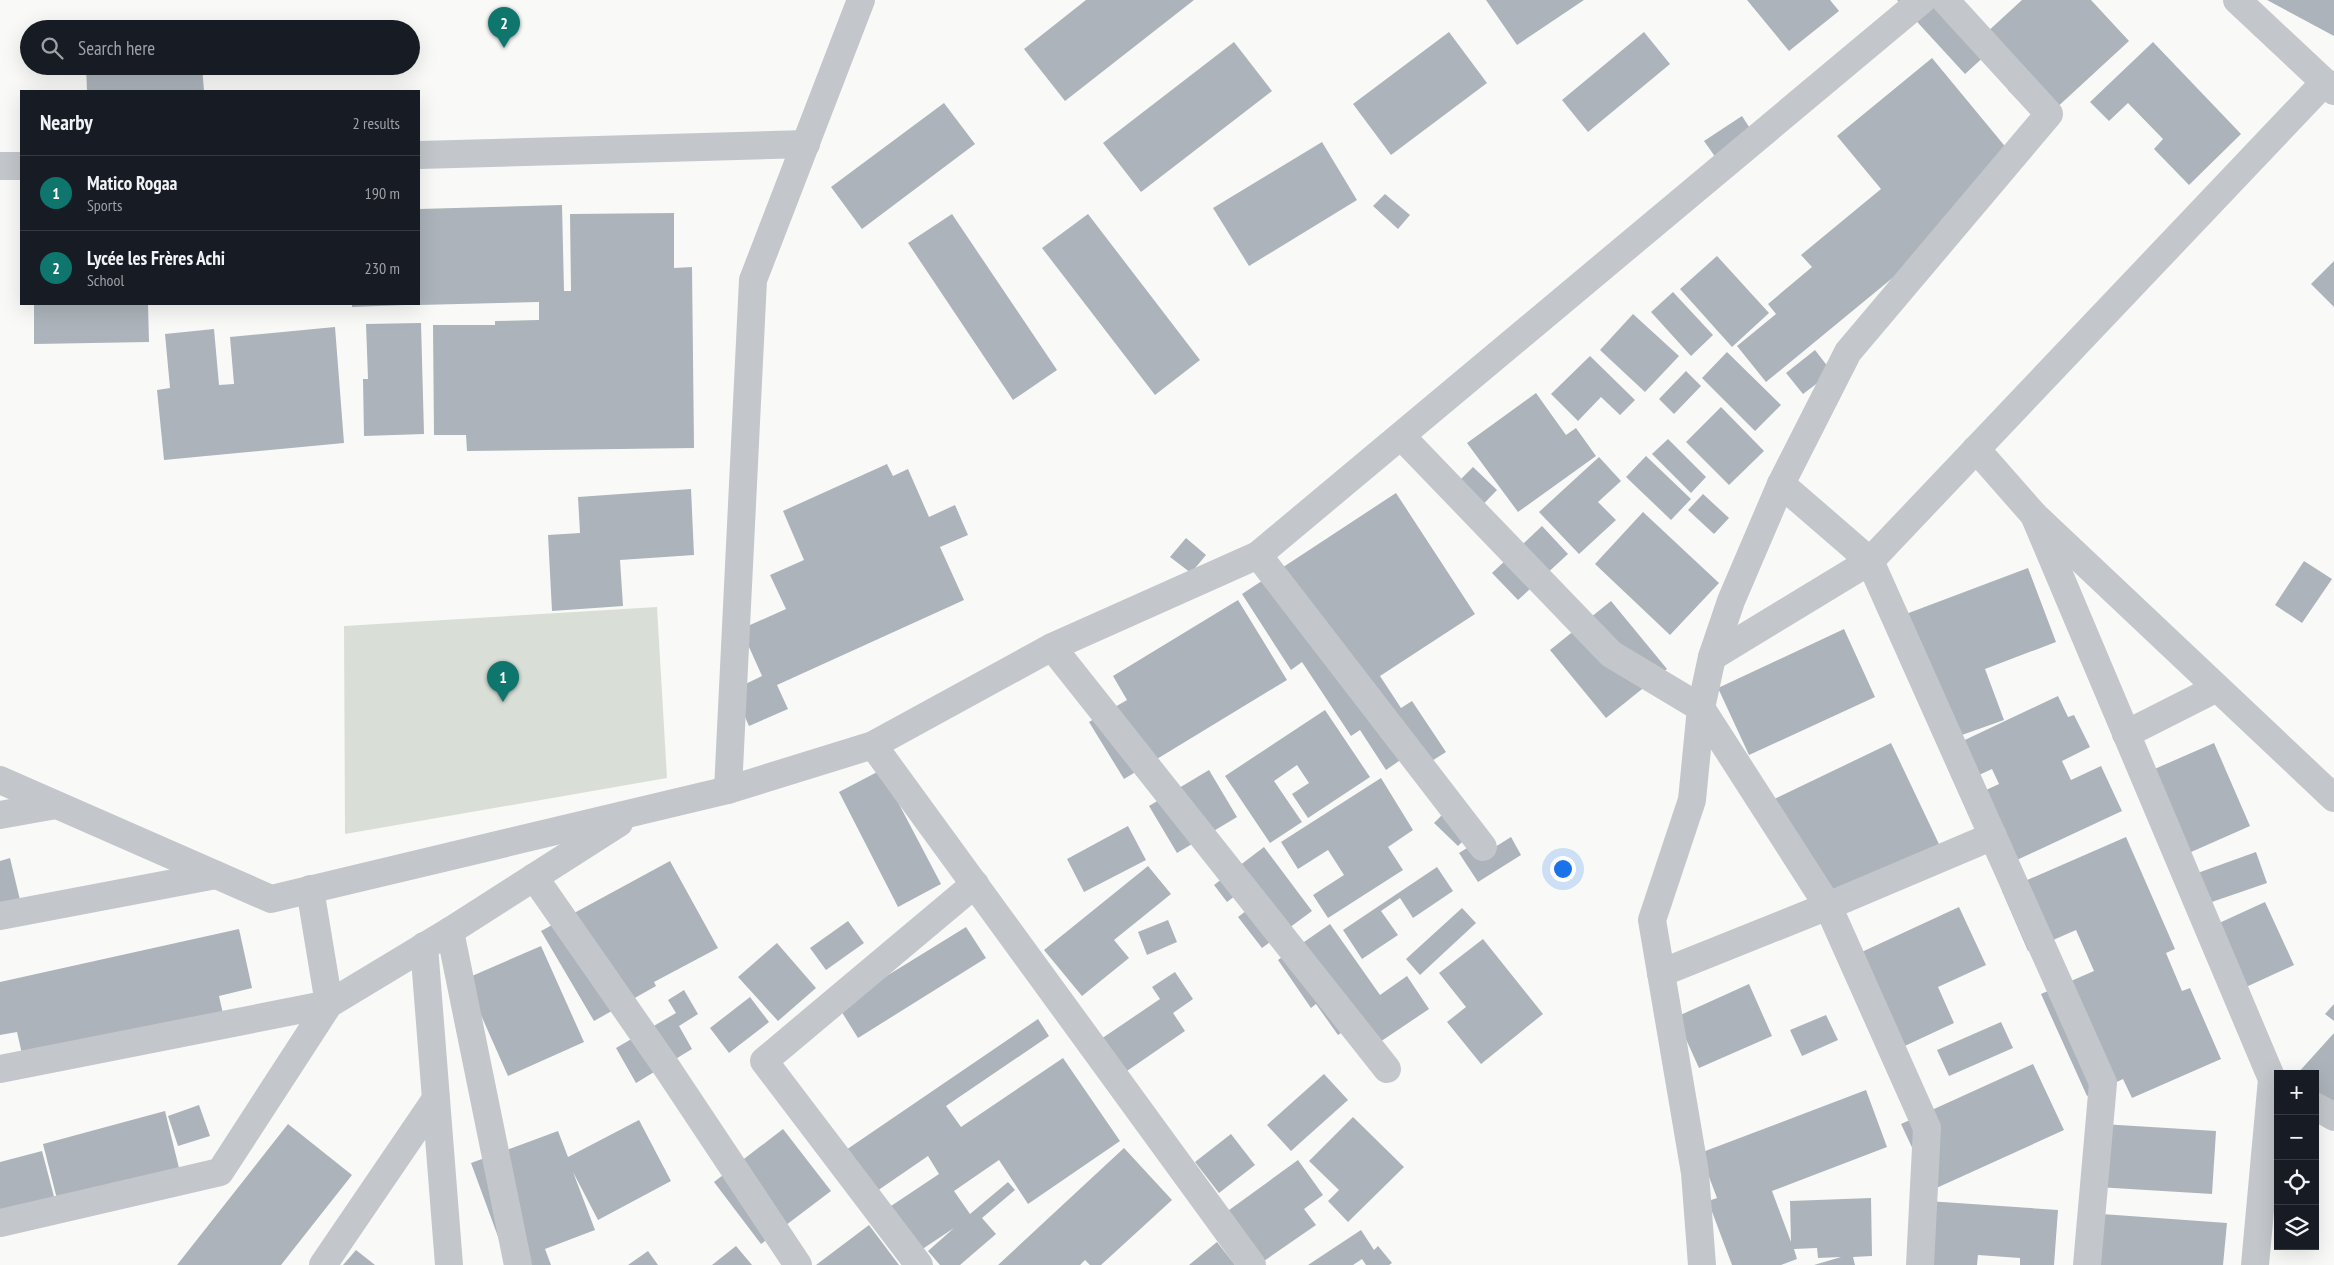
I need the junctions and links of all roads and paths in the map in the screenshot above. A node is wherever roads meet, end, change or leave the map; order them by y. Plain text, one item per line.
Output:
1 (861, 0) edge
2 (1922, 0) edge
3 (1945, 0) edge
4 (2237, 0) edge
5 (2331, 86) edge
6 (806, 144) junction
7 (420, 155) edge
8 (0, 166) edge
9 (20, 166) edge
10 (1402, 437) junction
11 (1976, 449) junction
12 (1781, 484) junction
13 (2034, 515) junction
14 (1258, 555) junction
15 (1870, 561) junction
16 (1052, 647) junction
17 (1712, 657) junction
18 (2217, 688) junction
19 (1701, 708) junction
20 (2126, 734) junction
21 (873, 745) junction
22 (0, 780) edge
23 (728, 790) junction
24 (2334, 798) edge
25 (56, 805) junction
26 (636, 812) junction
27 (0, 815) edge
28 (1993, 836) junction
29 (1483, 847) dead end
30 (216, 875) junction
31 (534, 877) junction
32 (975, 884) junction
33 (310, 890) junction
34 (1828, 906) junction
35 (0, 916) edge
36 (450, 932) junction
37 (424, 946) junction
38 (1661, 973) junction
39 (329, 1004) junction
40 (0, 1069) edge
41 (1387, 1069) dead end
42 (2274, 1079) edge
43 (2274, 1090) edge
44 (436, 1099) junction
45 (2319, 1108) edge
46 (2334, 1117) edge
47 (0, 1223) edge
48 (322, 1265) edge
49 (449, 1265) edge
50 (518, 1265) edge
51 (798, 1265) edge
52 (918, 1265) edge
53 (1252, 1265) edge
54 (1702, 1265) edge
55 (1920, 1265) edge
56 (2087, 1265) edge
57 (2255, 1265) edge

1 - 6 street
2 - 10 street
3 - 12 street
4 - 5 street
5 - 11 street
6 - 7 street
6 - 23 street
8 - 9 street
10 - 14 street
10 - 19 street
11 - 13 street
11 - 15 street
12 - 15 street
12 - 17 street
13 - 18 street
13 - 20 street
14 - 16 street
14 - 29 street
15 - 17 street
15 - 28 street
16 - 21 street
16 - 41 street
17 - 19 street
18 - 20 street
18 - 24 street
19 - 34 street
19 - 38 street
20 - 42 street
21 - 23 street
21 - 32 street
22 - 25 street
23 - 26 street
25 - 27 street
25 - 30 street
26 - 31 street
26 - 33 street
28 - 34 street
28 - 56 street
30 - 33 street
30 - 35 street
31 - 36 street
31 - 51 street
32 - 52 street
32 - 53 street
33 - 39 street
34 - 38 street
34 - 55 street
36 - 37 street
36 - 50 street
37 - 39 street
37 - 44 street
38 - 54 street
39 - 40 street
39 - 47 street
43 - 57 street
44 - 48 street
44 - 49 street
45 - 46 street

